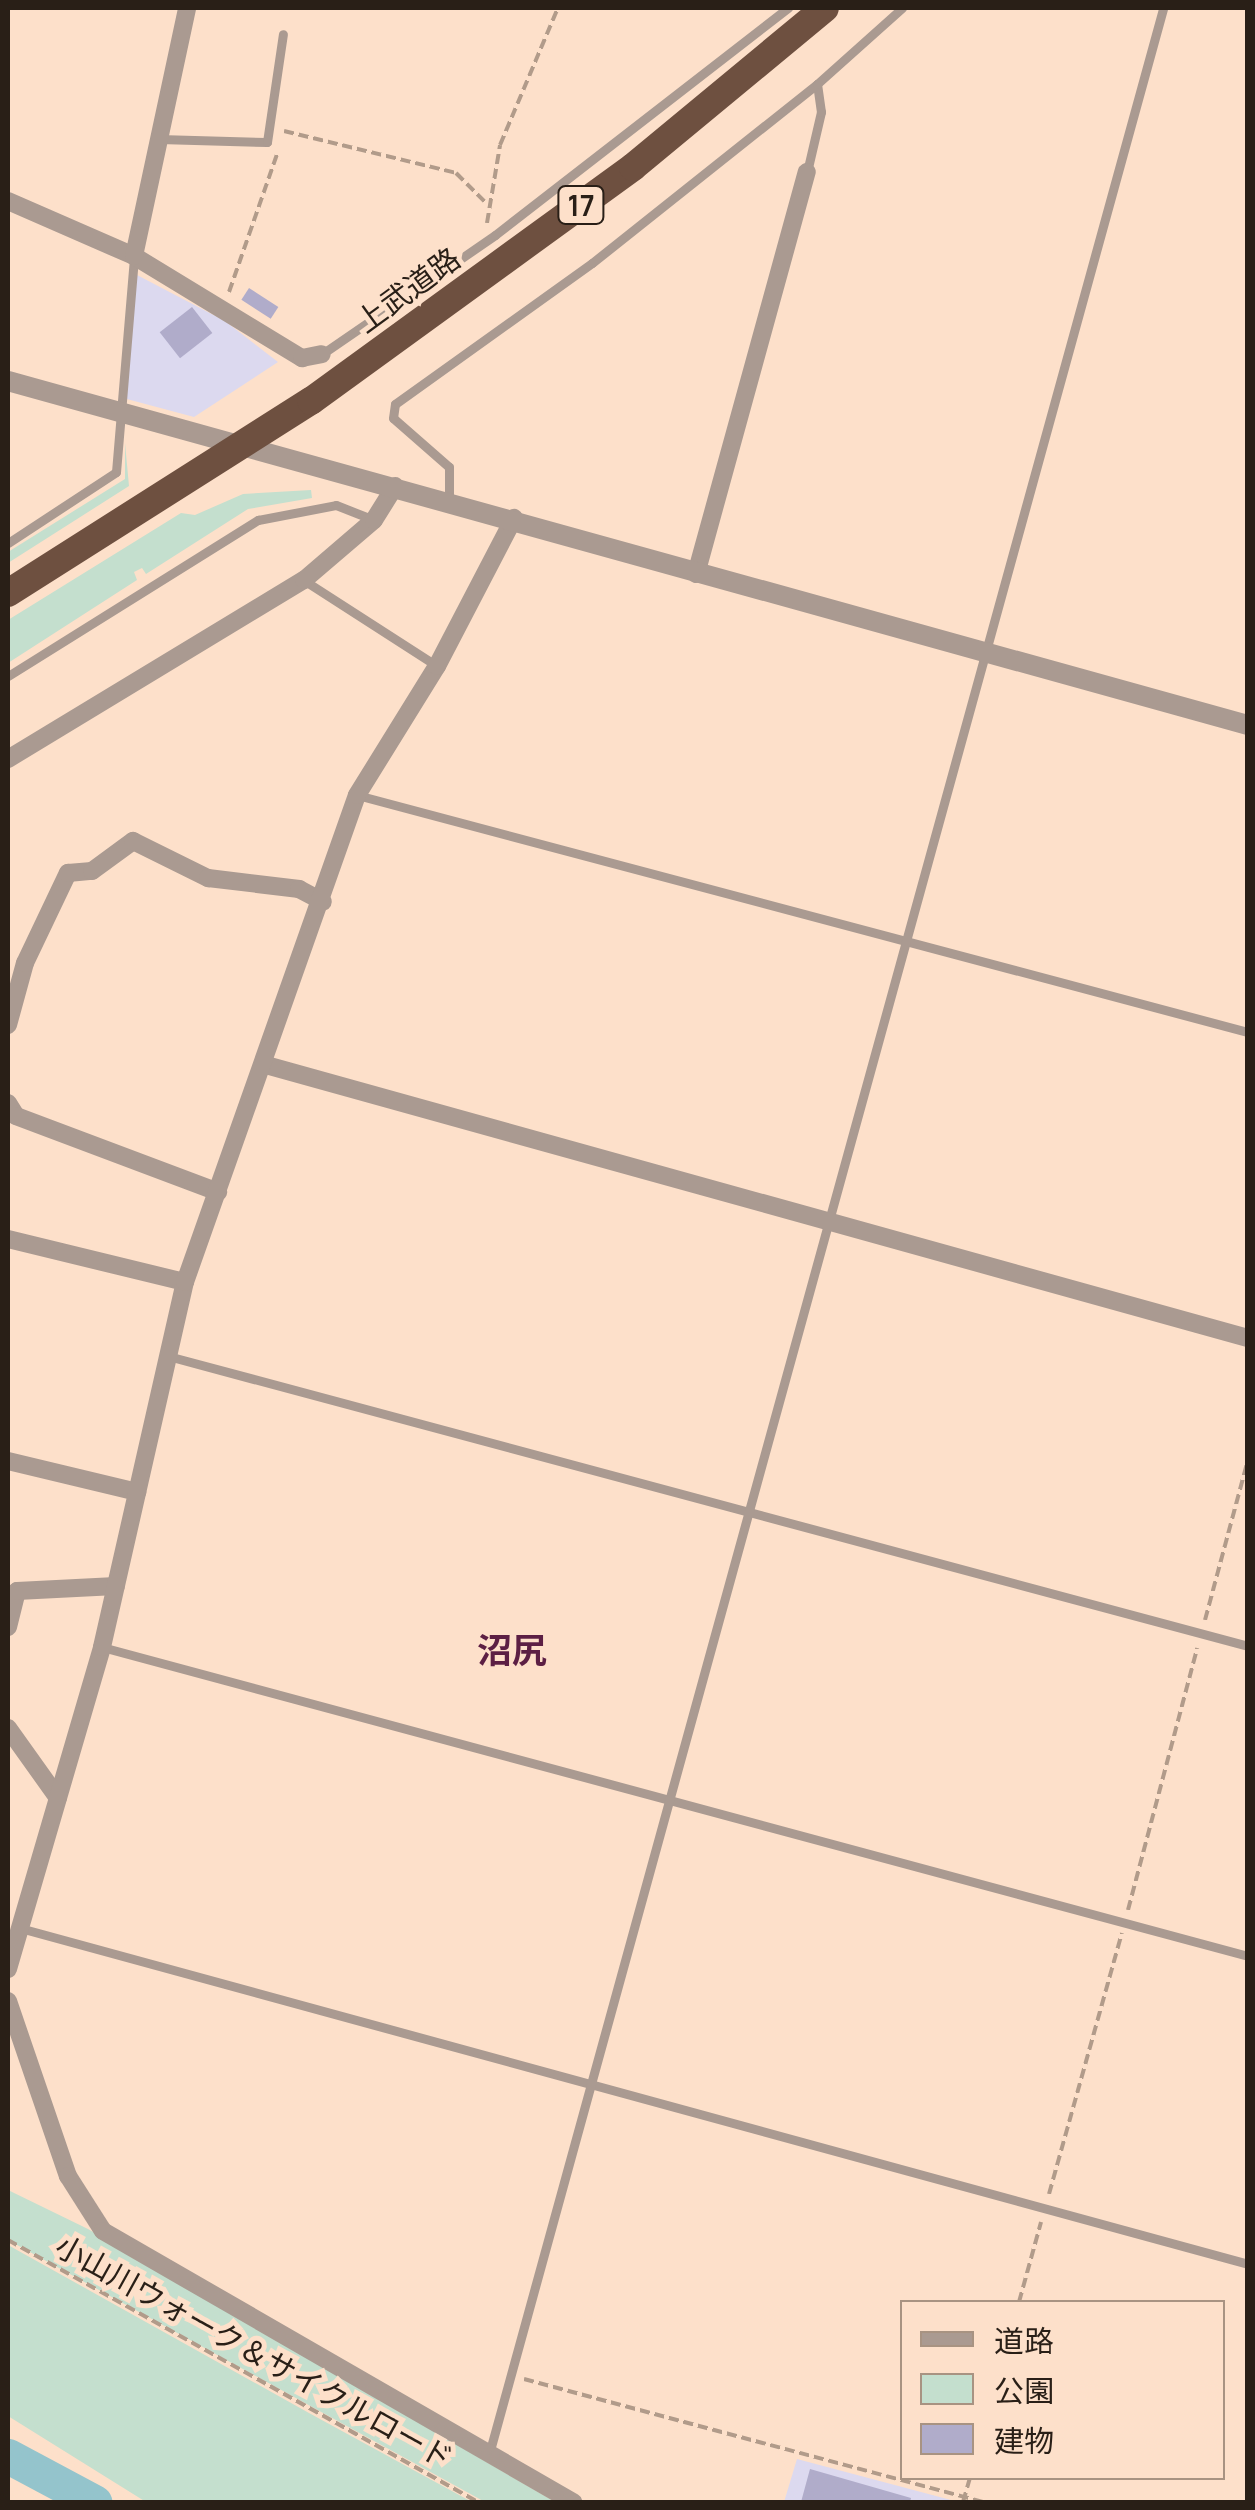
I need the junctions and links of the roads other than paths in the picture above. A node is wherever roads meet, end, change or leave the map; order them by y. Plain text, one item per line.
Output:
1 (187, 8) edge
2 (788, 8) edge
3 (824, 8) edge
4 (902, 8) edge
5 (1163, 8) edge
6 (283, 34) dead end
7 (817, 84) junction
8 (159, 139) junction
9 (807, 172) joint
10 (8, 201) edge
11 (134, 256) junction
12 (322, 354) joint
13 (8, 381) edge
14 (118, 409) junction
15 (244, 444) junction
16 (395, 486) junction
17 (449, 500) junction
18 (514, 518) junction
19 (374, 520) junction
20 (8, 543) edge
21 (696, 574) junction
22 (304, 580) junction
23 (8, 593) edge
24 (989, 652) junction
25 (436, 666) junction
26 (8, 676) edge
27 (1248, 724) edge
28 (8, 760) edge
29 (357, 795) junction
30 (323, 902) junction
31 (908, 937) junction
32 (8, 1025) edge
33 (1248, 1032) edge
34 (266, 1065) junction
35 (8, 1108) edge
36 (218, 1192) junction
37 (827, 1220) junction
38 (8, 1240) edge
39 (185, 1282) junction
40 (1248, 1338) edge
41 (168, 1356) junction
42 (8, 1461) edge
43 (137, 1492) junction
44 (748, 1507) junction
45 (116, 1586) junction
46 (8, 1628) edge
47 (1248, 1646) edge
48 (102, 1647) junction
49 (8, 1728) edge
50 (58, 1798) junction
51 (668, 1798) junction
52 (14, 1926) edge
53 (1248, 1956) edge
54 (8, 1969) edge
55 (8, 2002) edge
56 (589, 2085) junction
57 (1248, 2264) edge
58 (489, 2454) junction
59 (573, 2502) edge

1 - 8 street
2 - 12 lane
3 - 15 highway, 上武道路 / 17
4 - 7 lane
5 - 24 lane
6 - 8 lane
7 - 9 lane
7 - 17 lane
8 - 11 street
9 - 21 street
10 - 11 street
11 - 12 street
11 - 14 lane
13 - 14 street
14 - 15 street
14 - 20 lane
15 - 16 street
15 - 23 highway, 上武道路 / 17
16 - 17 street
16 - 19 street
17 - 18 street
18 - 21 street
18 - 25 street
19 - 22 street
19 - 26 lane
21 - 24 street
22 - 25 lane
22 - 28 street
24 - 27 street
24 - 31 lane
25 - 29 street
29 - 30 street
29 - 31 lane
30 - 32 street
30 - 34 street
31 - 33 lane
31 - 37 lane
34 - 36 street
34 - 37 street
35 - 36 street
36 - 39 street
37 - 40 street
37 - 44 lane
38 - 39 street
39 - 41 street
41 - 43 street
41 - 44 lane
42 - 43 street
43 - 45 street
44 - 47 lane
44 - 51 lane
45 - 46 street
45 - 48 street
48 - 50 street
48 - 51 lane
49 - 50 street
50 - 52 street
51 - 53 lane
51 - 56 lane
52 - 54 street
52 - 56 lane
55 - 58 street
56 - 57 lane
56 - 58 lane
58 - 59 street

